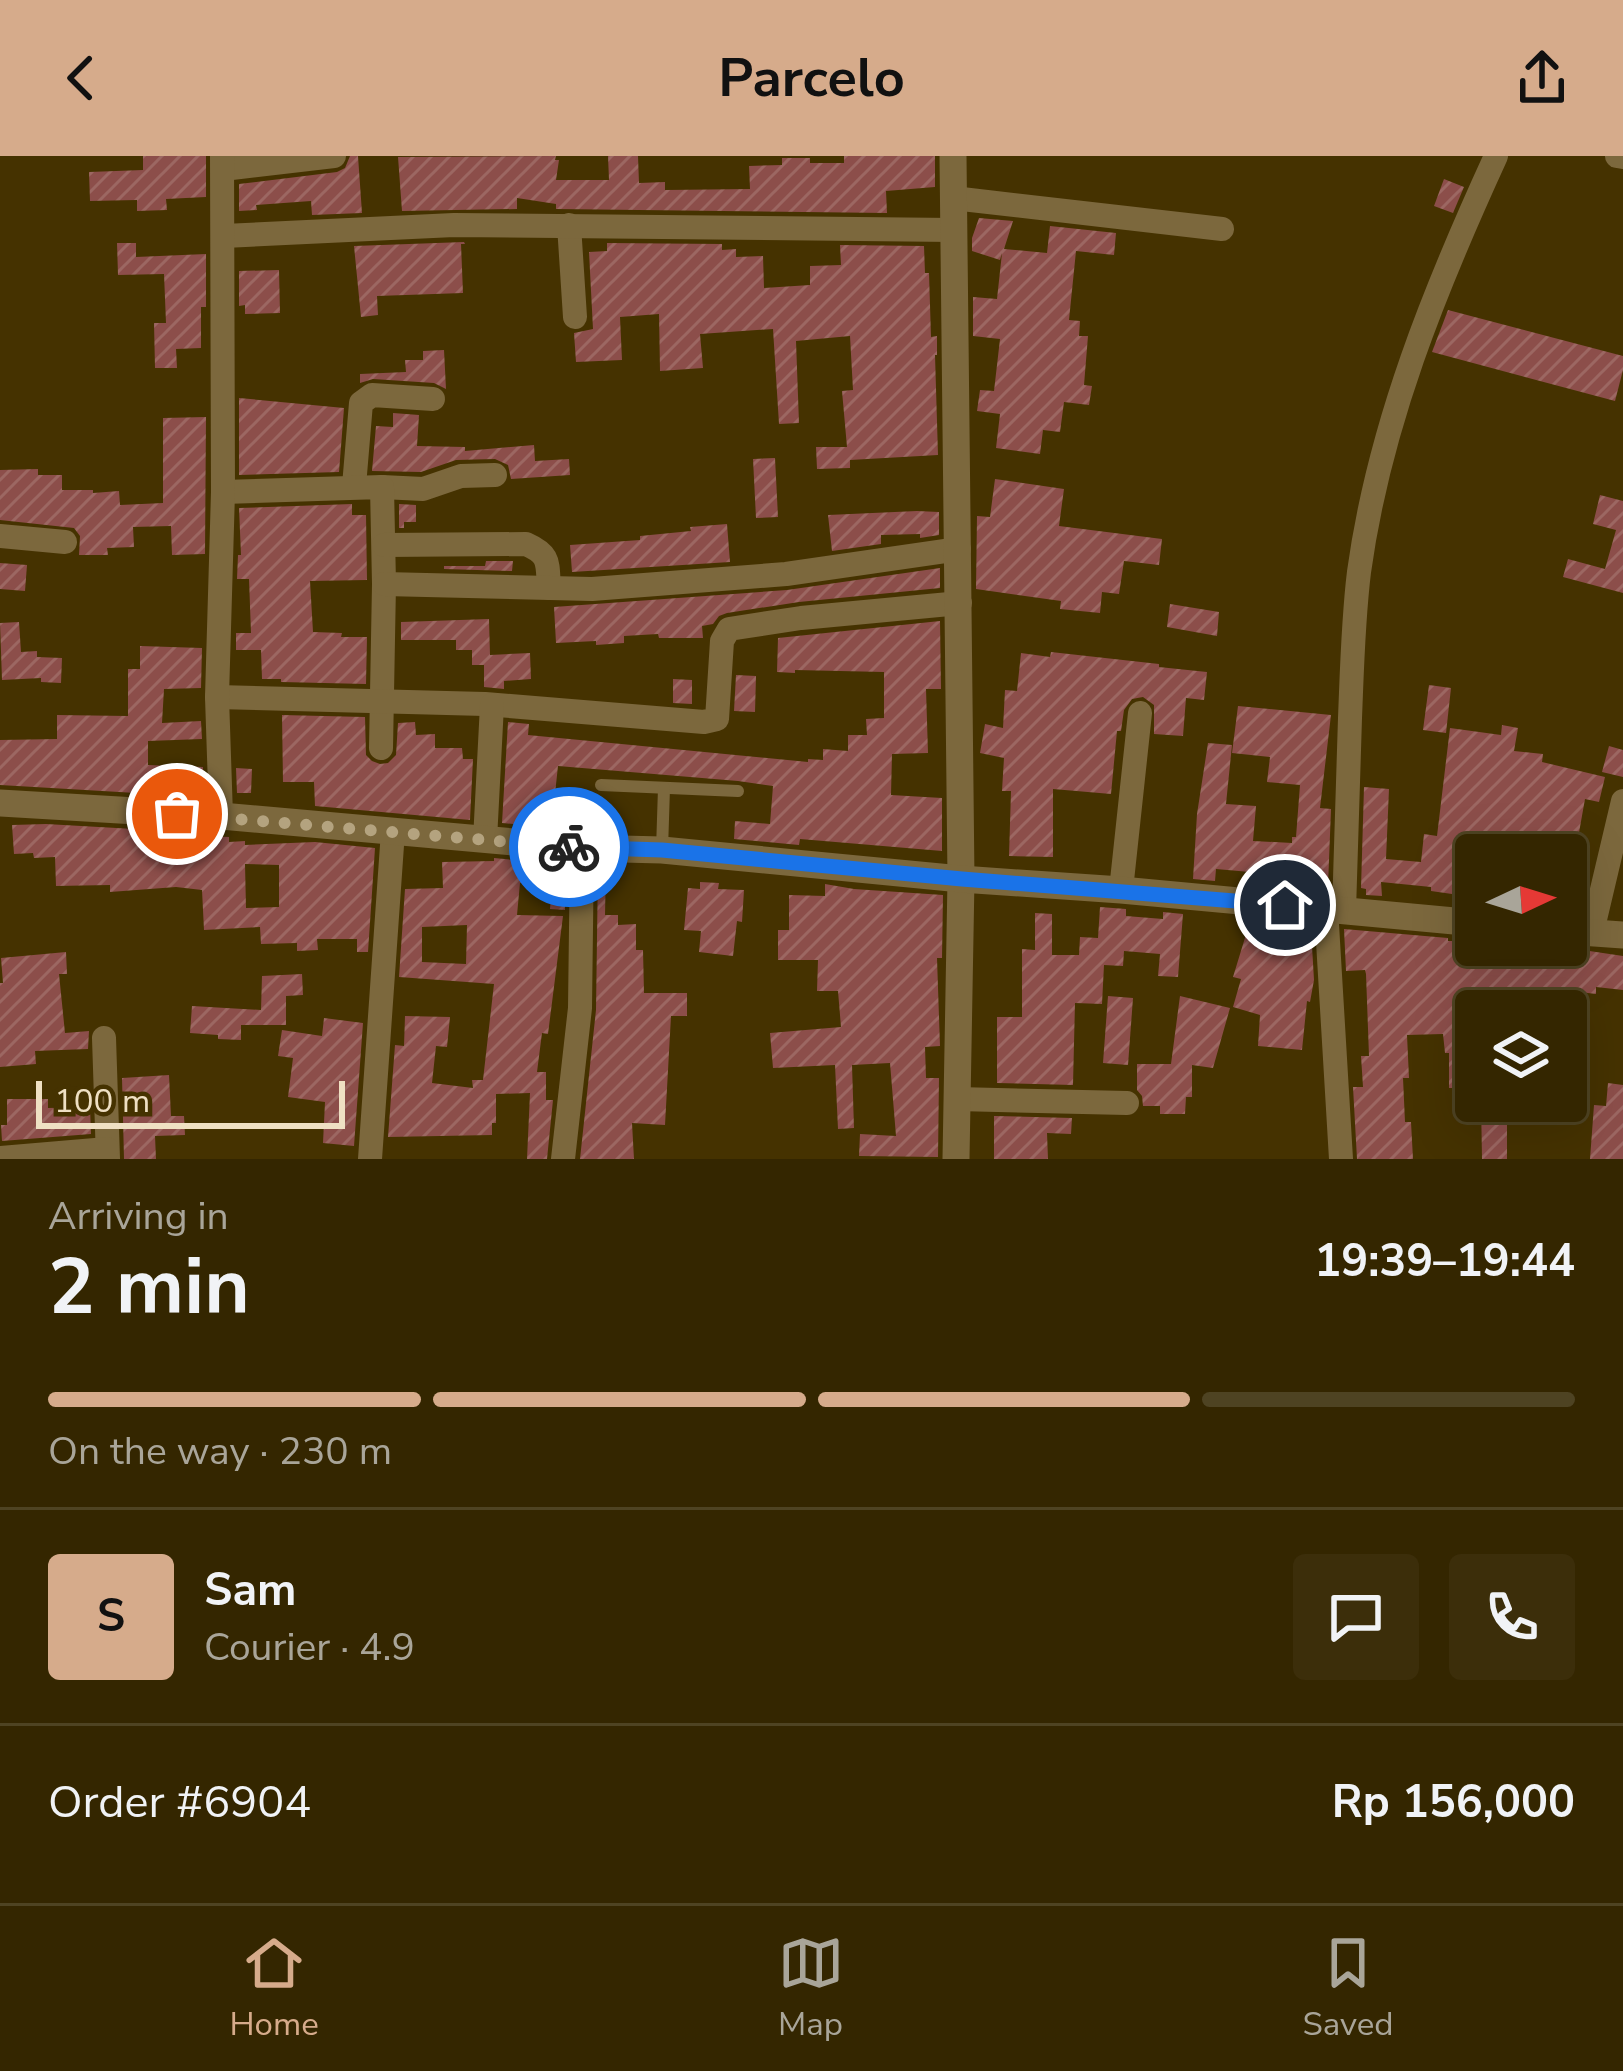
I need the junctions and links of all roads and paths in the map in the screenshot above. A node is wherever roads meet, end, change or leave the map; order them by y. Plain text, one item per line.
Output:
1 (334, 156) edge
2 (953, 156) edge
3 (1496, 156) edge
4 (222, 163) edge
5 (953, 198) junction
6 (568, 225) junction
7 (1222, 229) dead end
8 (954, 230) junction
9 (224, 236) junction
10 (575, 317) dead end
11 (433, 399) dead end
12 (495, 475) dead end
13 (354, 486) junction
14 (382, 488) junction
15 (223, 492) junction
16 (0, 536) edge
17 (65, 542) dead end
18 (384, 545) junction
19 (959, 549) junction
20 (384, 584) junction
21 (549, 588) junction
22 (960, 603) junction
23 (217, 697) junction
24 (381, 701) junction
25 (492, 705) junction
26 (1140, 713) dead end
27 (380, 748) dead end
28 (601, 785) dead end
29 (664, 788) junction
30 (738, 791) dead end
31 (1623, 801) edge
32 (0, 803) edge
33 (221, 816) junction
34 (393, 832) junction
35 (485, 840) junction
36 (582, 848) junction
37 (662, 850) junction
38 (962, 879) junction
39 (1120, 890) junction
40 (1587, 908) edge
41 (1335, 909) junction
42 (1455, 921) edge
43 (1587, 933) edge
44 (1623, 935) edge
45 (104, 1038) dead end
46 (957, 1099) junction
47 (1127, 1103) dead end
48 (107, 1154) edge
49 (0, 1158) edge
50 (370, 1159) edge
51 (563, 1159) edge
52 (956, 1159) edge
53 (1341, 1159) edge

1 - 4 street
2 - 5 street
3 - 41 street
4 - 9 street
5 - 7 street
5 - 8 street
6 - 8 street
6 - 9 street
6 - 10 street
8 - 19 street
9 - 15 street
11 - 13 street
12 - 14 street
13 - 14 street
13 - 15 street
14 - 18 street
15 - 23 street
16 - 17 street
18 - 20 street
18 - 21 street
19 - 21 street
19 - 22 street
20 - 21 street
20 - 24 street
22 - 25 street
22 - 38 street
23 - 24 street
23 - 33 street
24 - 25 street
24 - 27 street
25 - 35 street
26 - 39 street
28 - 29 lane
29 - 30 lane
29 - 37 lane
31 - 40 street
32 - 33 street
33 - 34 street
34 - 35 street
34 - 50 street
35 - 36 street
36 - 37 street
36 - 51 street
37 - 38 street
38 - 39 street
38 - 46 street
39 - 41 street
41 - 42 street
41 - 53 street
43 - 44 street
45 - 48 street
46 - 47 street
46 - 52 street
48 - 49 street

